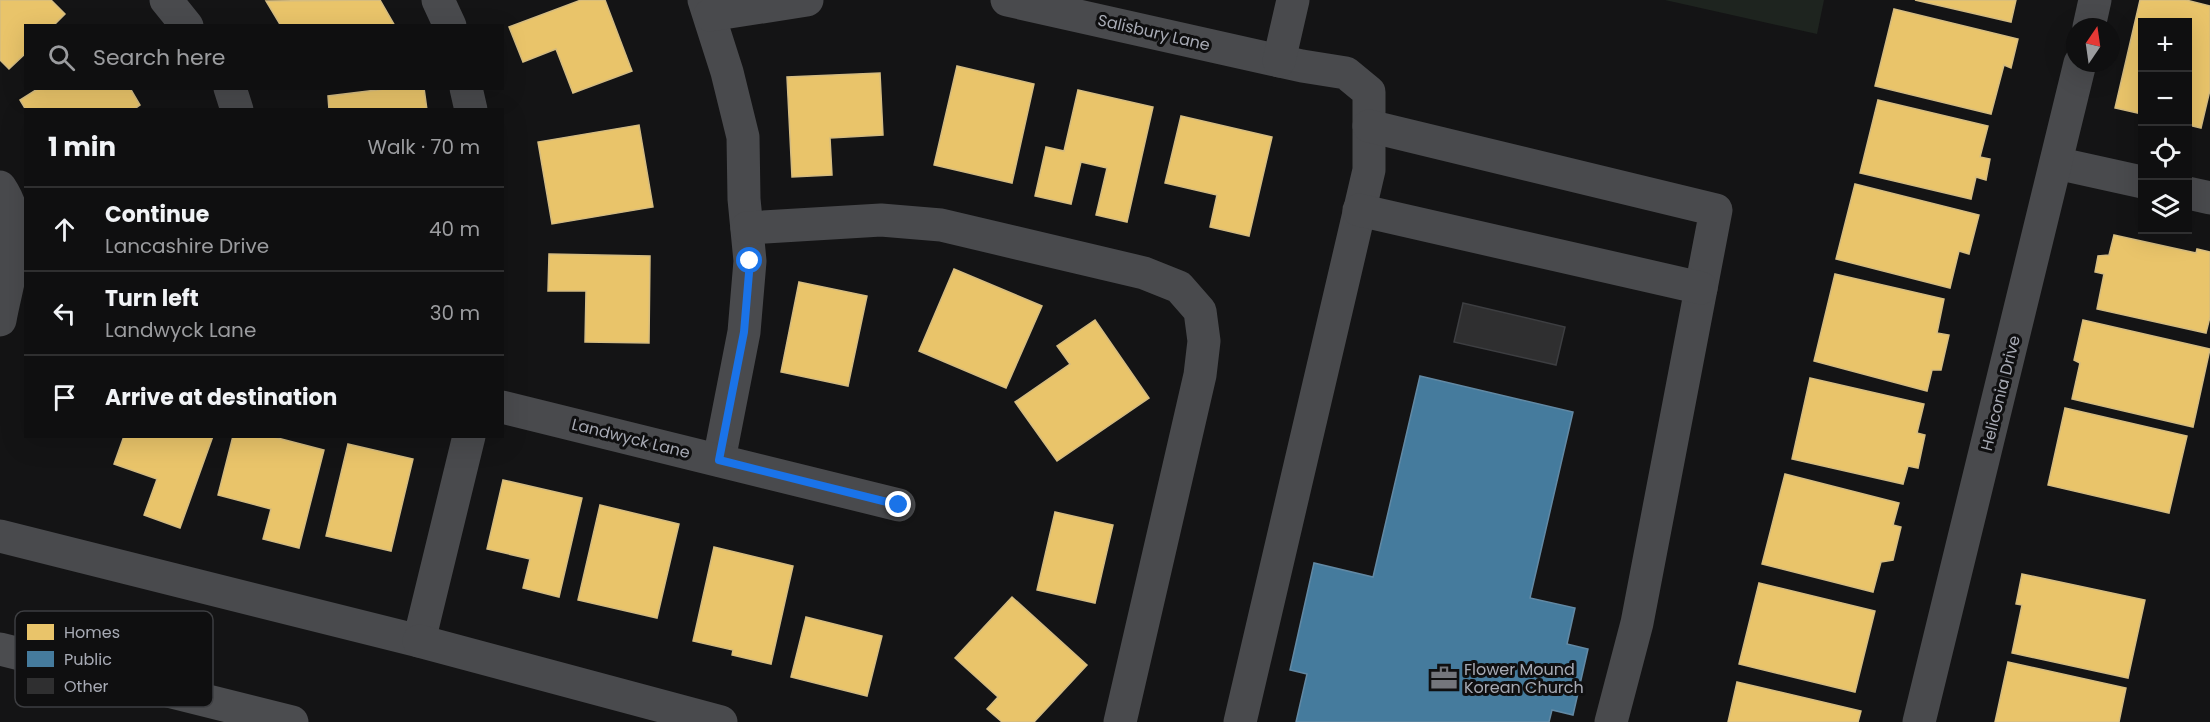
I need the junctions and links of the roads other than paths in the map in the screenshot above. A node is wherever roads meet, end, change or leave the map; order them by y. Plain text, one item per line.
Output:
1 (165, 0) edge
2 (438, 0) edge
3 (807, 0) edge
4 (1007, 0) edge
5 (1293, 0) edge
6 (2095, 0) edge
7 (1045, 3) edge
8 (707, 8) edge
9 (2091, 18) edge
10 (185, 24) edge
11 (449, 24) edge
12 (1290, 63) junction
13 (2078, 72) edge
14 (232, 90) edge
15 (466, 90) edge
16 (236, 108) edge
17 (471, 108) edge
18 (1369, 126) junction
19 (2056, 163) junction
20 (2138, 182) edge
21 (0, 187) edge
22 (2192, 194) edge
23 (2210, 198) edge
24 (1359, 210) junction
25 (747, 228) junction
26 (1701, 288) junction
27 (0, 320) edge
28 (504, 407) edge
29 (469, 438) edge
30 (719, 460) junction
31 (899, 505) dead end
32 (0, 536) edge
33 (419, 641) junction
34 (0, 649) edge
35 (15, 653) edge
36 (213, 702) edge
37 (292, 722) edge
38 (721, 722) edge
39 (1120, 722) edge
40 (1240, 722) edge
41 (1611, 722) edge
42 (1919, 722) edge

1 - 10 street
2 - 11 street
3 - 8 street
4 - 7 street, Salisbury Lane
5 - 12 street
6 - 9 street
7 - 12 street, Salisbury Lane
8 - 25 street
12 - 18 street, Salisbury Lane
13 - 19 street, Heliconia Drive
14 - 16 street
15 - 17 street
18 - 24 street
18 - 26 street
19 - 20 street
19 - 42 street, Heliconia Drive
21 - 27 street
22 - 23 street
24 - 26 street
24 - 40 street
25 - 30 street
25 - 39 street
26 - 41 street
28 - 30 street, Landwyck Lane
29 - 33 street
30 - 31 street, Landwyck Lane
32 - 33 street
33 - 38 street
34 - 35 main road
36 - 37 main road

